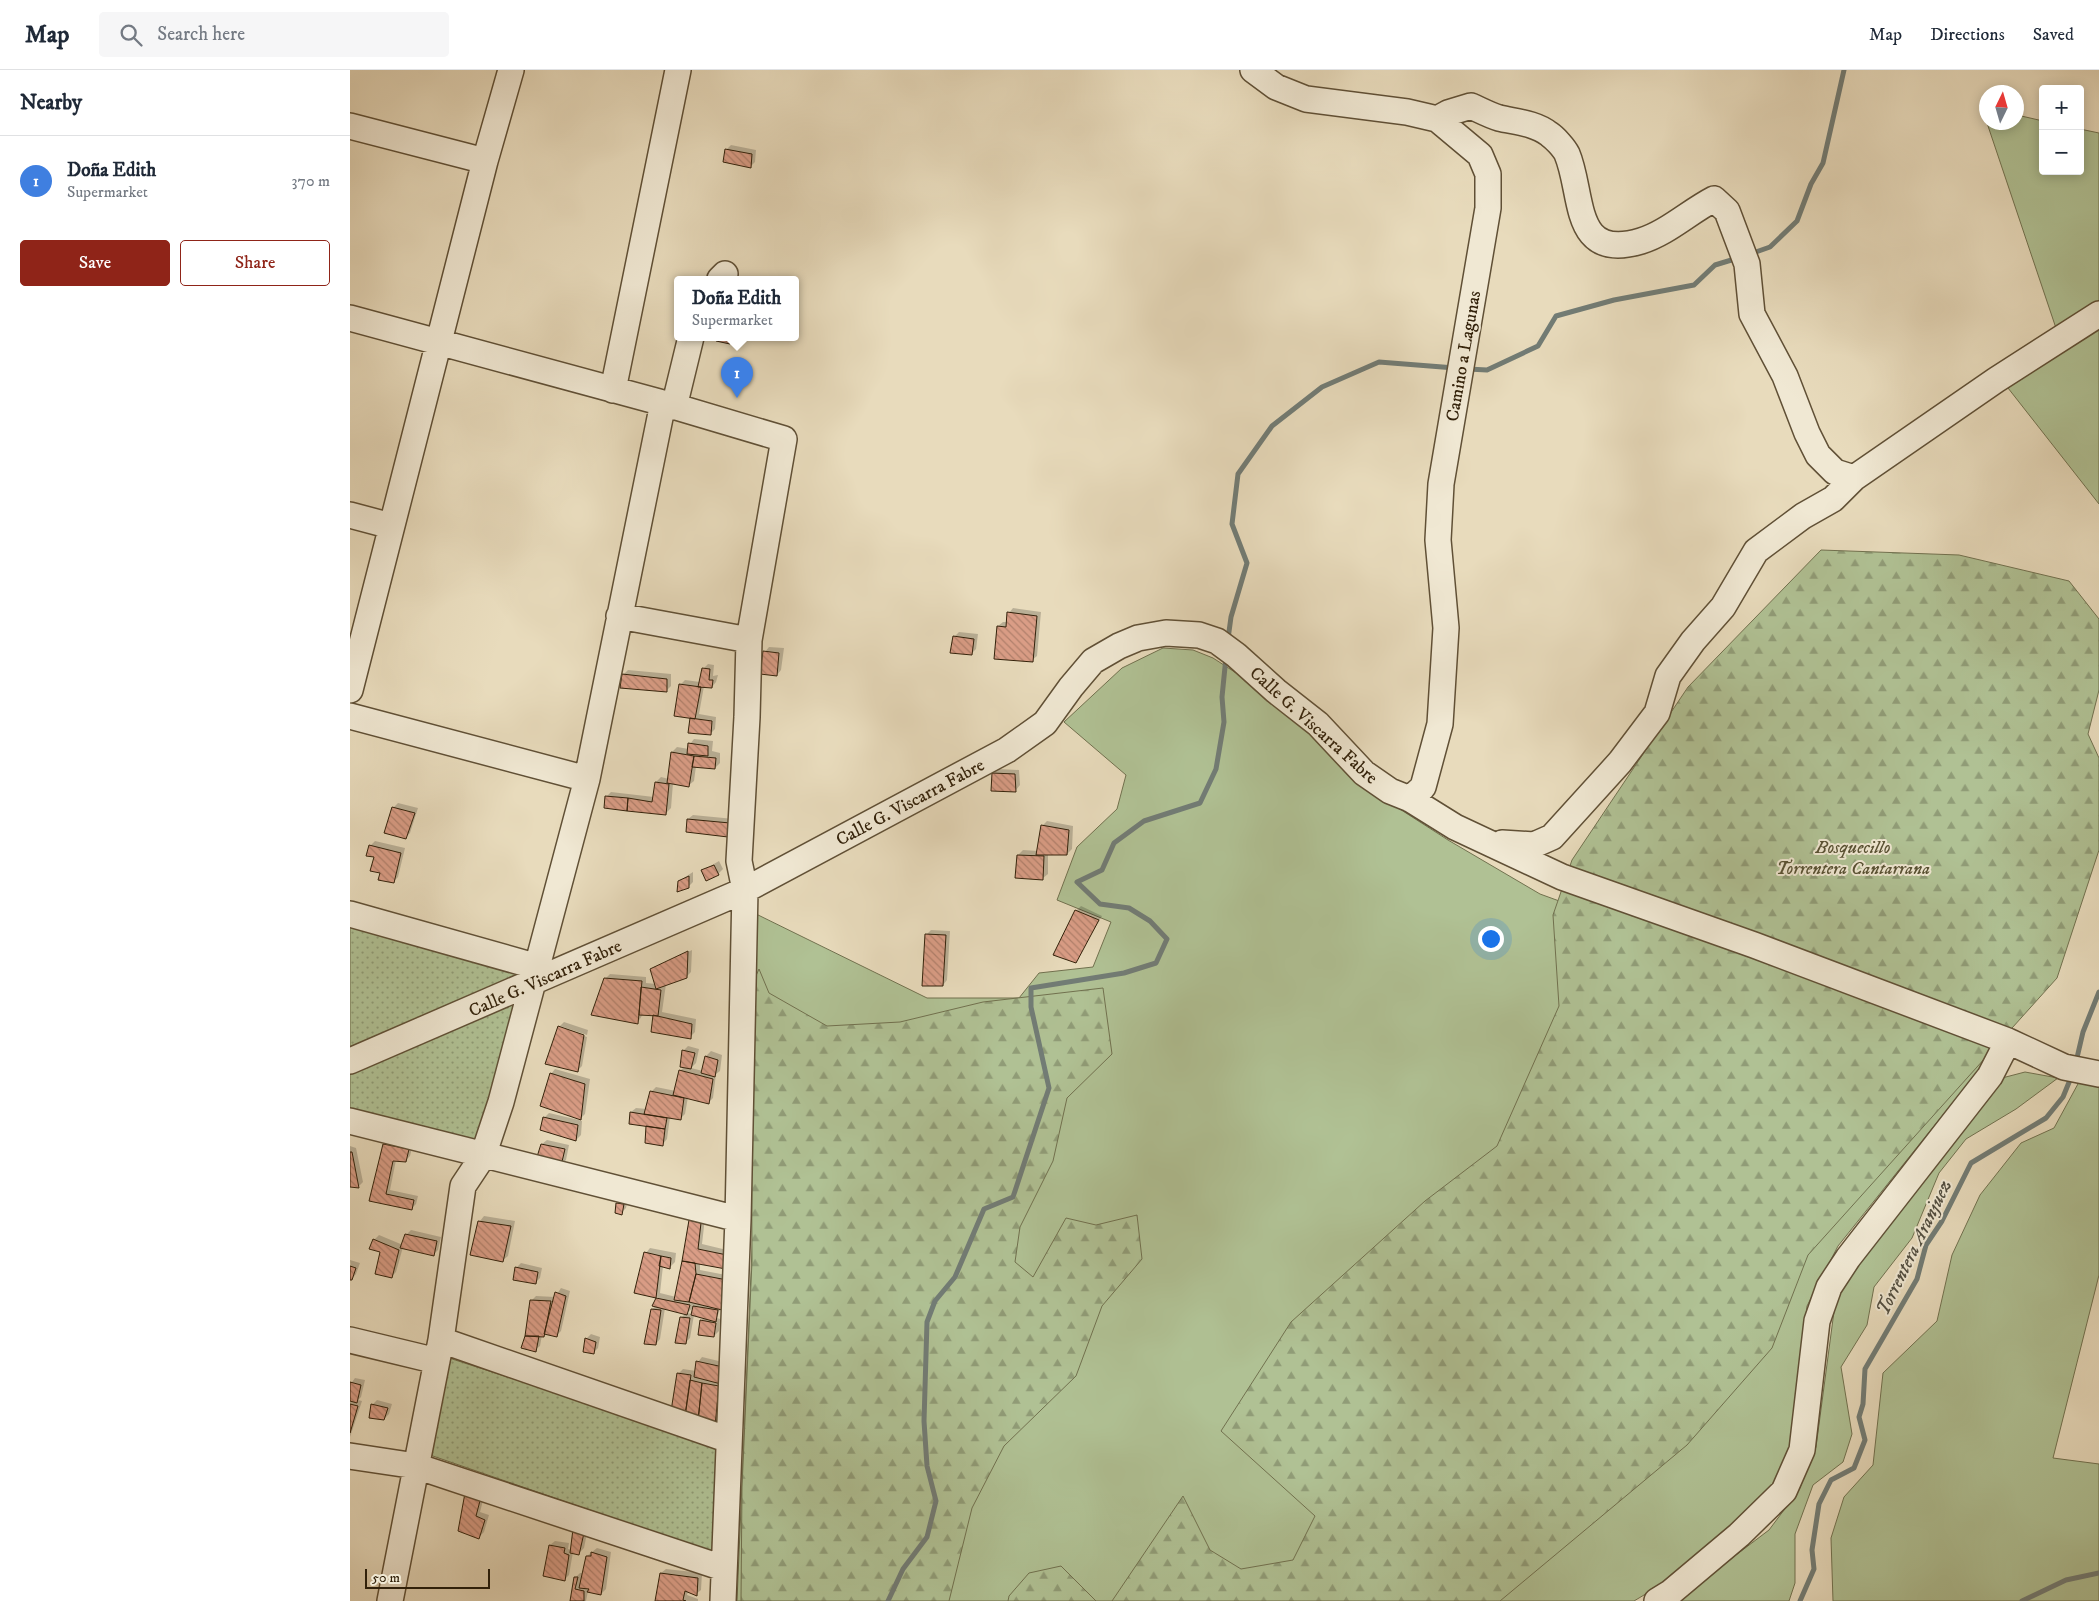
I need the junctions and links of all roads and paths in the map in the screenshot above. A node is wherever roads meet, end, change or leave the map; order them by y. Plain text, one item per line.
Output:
1 (511, 70) edge
2 (678, 70) edge
3 (1253, 70) edge
4 (1437, 119) junction
5 (350, 126) edge
6 (485, 161) junction
7 (2099, 314) edge
8 (350, 318) edge
9 (690, 341) edge
10 (439, 343) junction
11 (613, 390) junction
12 (668, 405) junction
13 (1854, 478) junction
14 (350, 515) edge
15 (391, 526) junction
16 (620, 616) junction
17 (749, 640) junction
18 (350, 690) edge
19 (350, 716) edge
20 (587, 779) junction
21 (1410, 799) junction
22 (1455, 826) junction
23 (745, 890) junction
24 (350, 914) edge
25 (536, 975) junction
26 (2008, 1041) junction
27 (350, 1061) edge
28 (2082, 1071) edge
29 (350, 1121) edge
30 (483, 1156) junction
31 (738, 1219) junction
32 (350, 1340) edge
33 (439, 1351) junction
34 (729, 1440) junction
35 (350, 1456) edge
36 (416, 1466) junction
37 (724, 1568) junction
38 (390, 1601) edge
39 (723, 1601) edge
40 (1657, 1601) edge

1 - 6 street
2 - 11 street
3 - 4 street, Camino a Lagunas
4 - 13 street
4 - 21 street, Camino a Lagunas
5 - 6 street
6 - 10 street
7 - 13 street
8 - 10 street
9 - 12 street
10 - 11 street
10 - 15 street
11 - 12 street
12 - 16 street
12 - 17 street
13 - 22 street
14 - 15 street
15 - 18 street
16 - 17 street
16 - 20 street
17 - 23 street
19 - 20 street
20 - 25 street
21 - 22 street, Calle G. Viscarra Fabre
21 - 23 street, Calle G. Viscarra Fabre
22 - 26 street
23 - 25 street, Calle G. Viscarra Fabre
23 - 31 street
24 - 25 street
25 - 27 street, Calle G. Viscarra Fabre
25 - 30 street
26 - 28 street
26 - 40 street
29 - 30 street
30 - 31 street
30 - 33 street
31 - 34 street
32 - 33 street
33 - 34 street
33 - 36 street
34 - 37 street
35 - 36 street
36 - 37 street
36 - 38 street
37 - 39 street

